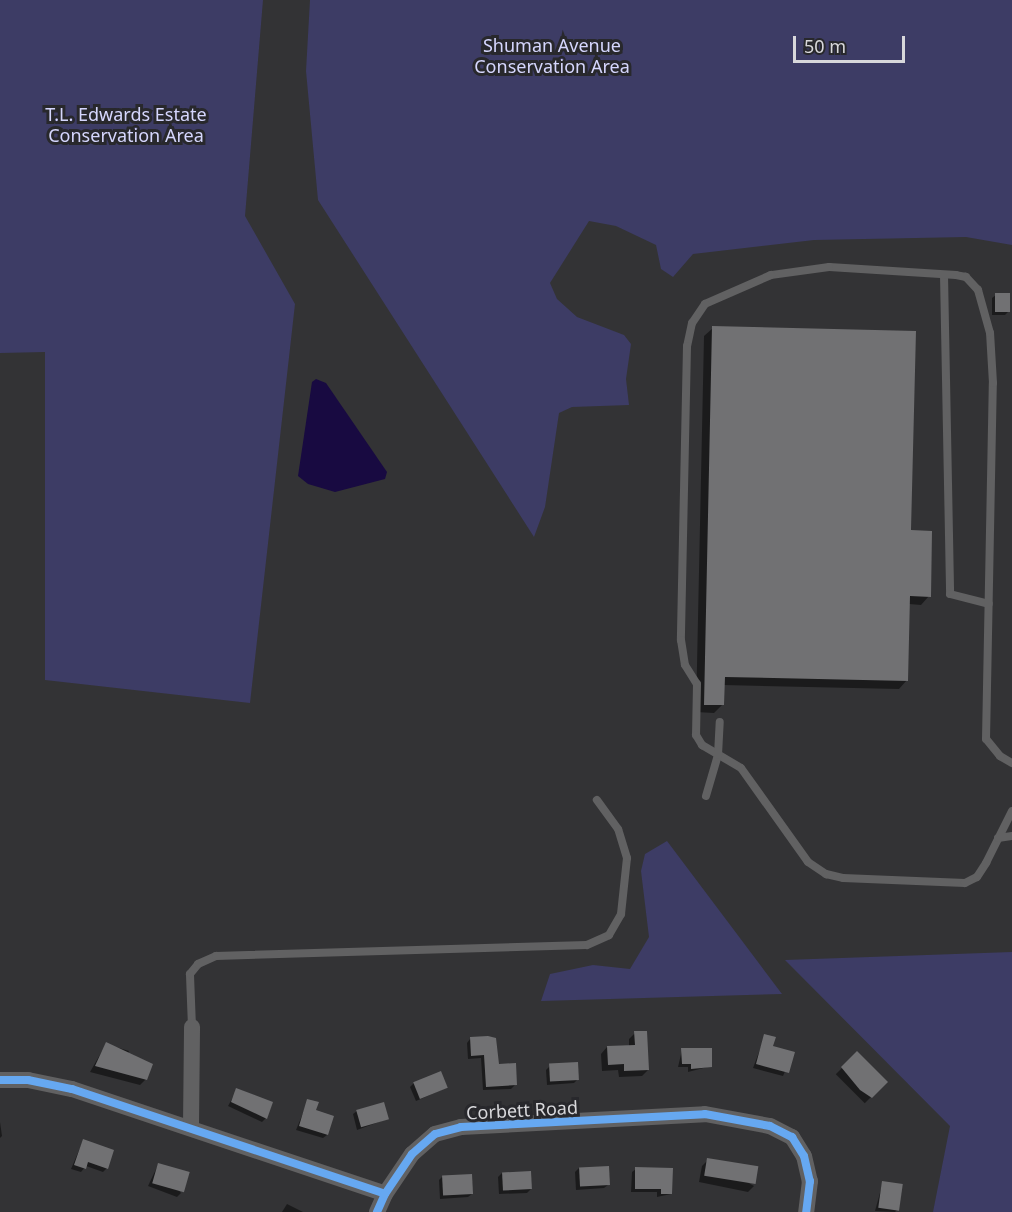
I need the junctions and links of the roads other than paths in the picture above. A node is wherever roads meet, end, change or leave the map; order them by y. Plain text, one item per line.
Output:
1 (944, 275) junction
2 (989, 604) junction
3 (720, 722) dead end
4 (718, 755) junction
5 (1012, 763) edge
6 (706, 795) dead end
7 (597, 800) dead end
8 (1012, 811) edge
9 (1012, 836) edge
10 (998, 838) junction
11 (192, 1027) joint
12 (0, 1080) edge
13 (190, 1126) junction
14 (385, 1194) junction
15 (377, 1212) edge
16 (806, 1212) edge

1 - 2 lane
1 - 2 lane
1 - 4 lane
2 - 5 lane
3 - 4 lane
4 - 6 lane
4 - 10 lane
7 - 11 lane
8 - 10 lane
9 - 10 lane
11 - 13 street
12 - 13 street
13 - 14 street
14 - 15 street, Corbett Road
14 - 16 street, Corbett Road

